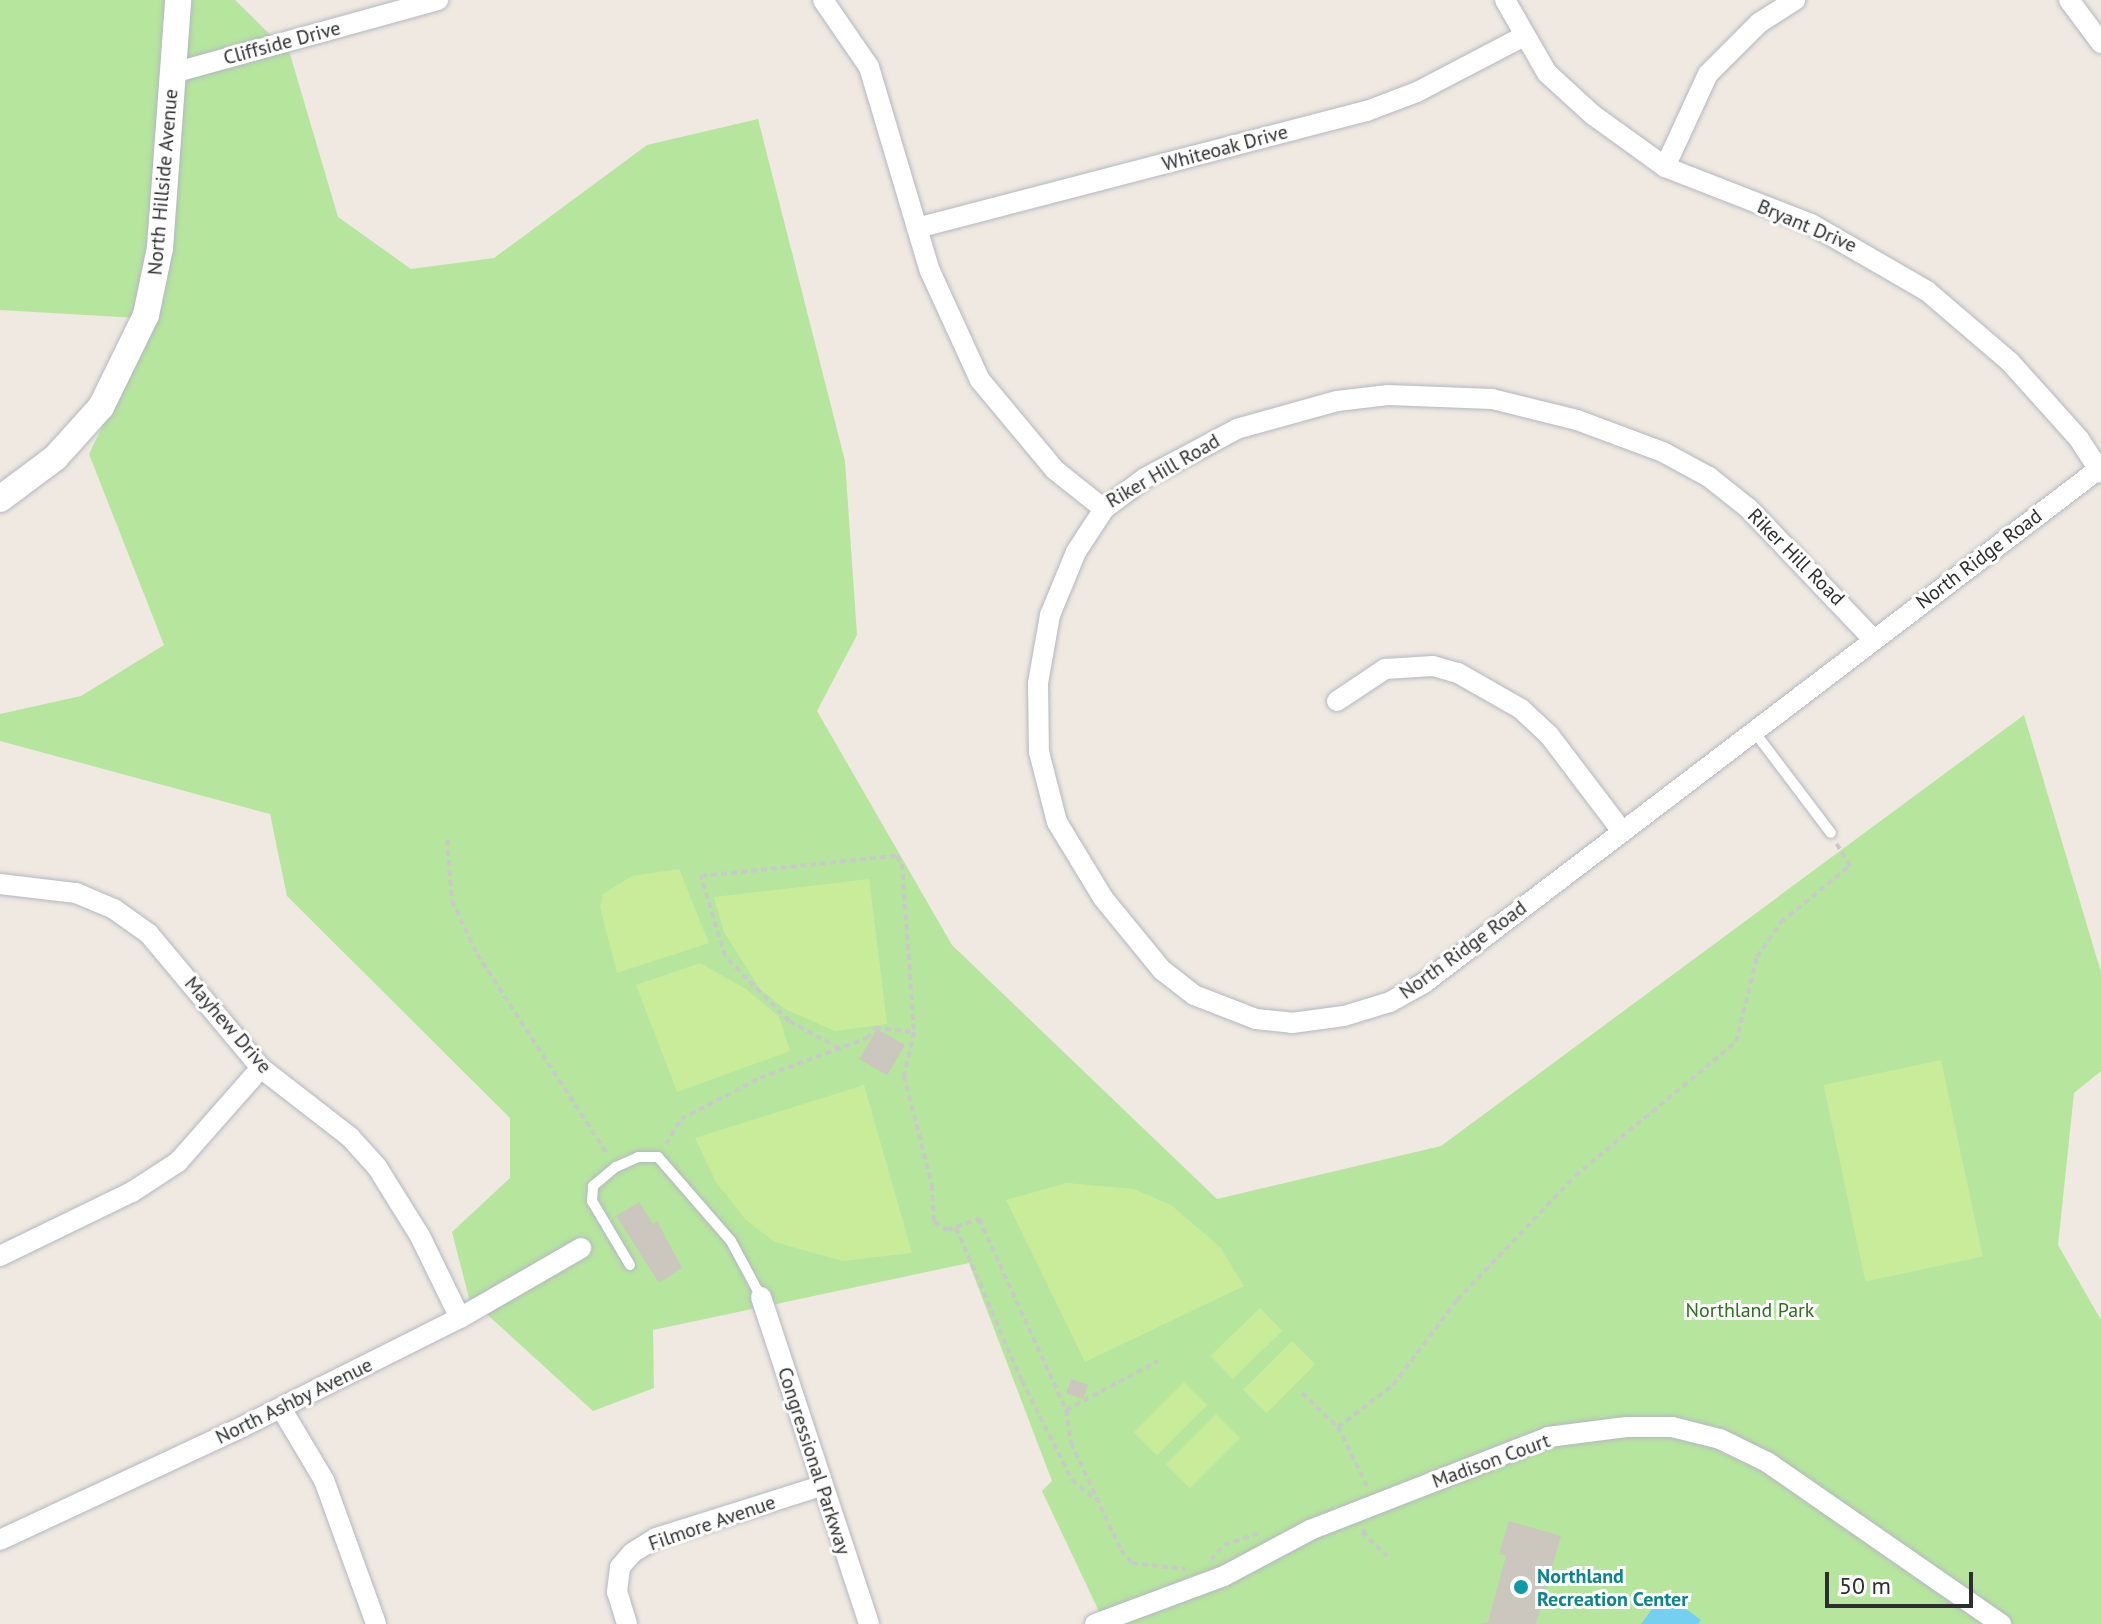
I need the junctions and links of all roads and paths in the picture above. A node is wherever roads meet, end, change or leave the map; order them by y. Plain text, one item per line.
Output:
1 (178, 0) edge
2 (438, 0) edge
3 (823, 0) edge
4 (1505, 0) edge
5 (1795, 0) edge
6 (2069, 0) edge
7 (1522, 37) junction
8 (2101, 43) edge
9 (173, 73) junction
10 (1665, 167) junction
11 (917, 228) junction
12 (2100, 471) edge
13 (0, 499) edge
14 (1104, 509) junction
15 (1872, 638) junction
16 (1337, 701) dead end
17 (1753, 730) junction
18 (1622, 831) junction
19 (1831, 833) joint
20 (447, 840) dead end
21 (0, 884) edge
22 (914, 1032) junction
23 (839, 1048) junction
24 (261, 1068) junction
25 (658, 1157) junction
26 (616, 1167) junction
27 (956, 1228) junction
28 (581, 1248) dead end
29 (0, 1256) edge
30 (630, 1265) dead end
31 (761, 1297) joint
32 (460, 1318) junction
33 (1158, 1361) dead end
34 (1302, 1393) dead end
35 (281, 1408) junction
36 (1066, 1410) junction
37 (1338, 1427) junction
38 (821, 1486) junction
39 (1355, 1491) dead end
40 (1370, 1496) junction
41 (1098, 1502) junction
42 (1266, 1530) dead end
43 (0, 1540) edge
44 (1387, 1556) dead end
45 (1206, 1564) dead end
46 (1199, 1570) dead end
47 (376, 1624) edge
48 (627, 1624) edge
49 (869, 1624) edge
50 (1095, 1624) edge
51 (2001, 1624) edge

1 - 9 street, North Hillside Avenue
2 - 9 street, Cliffside Drive
3 - 11 street, Riker Hill Road
4 - 7 street, Bryant Drive
5 - 10 street
6 - 8 street
7 - 10 street, Bryant Drive
7 - 11 street, Whiteoak Drive
9 - 13 street, North Hillside Avenue
10 - 12 street, Bryant Drive
11 - 14 street, Riker Hill Road
12 - 15 street, North Ridge Road
14 - 15 street, Riker Hill Road
14 - 18 street, North Ridge Road
15 - 17 street, North Ridge Road
16 - 18 street
17 - 18 street, North Ridge Road
17 - 19 lane
19 - 37 path
20 - 26 path
21 - 24 street, Mayhew Drive
22 - 23 path
22 - 23 path
22 - 27 path
23 - 25 path
24 - 29 street
24 - 32 street, Mayhew Drive
25 - 26 lane
25 - 31 lane
26 - 30 lane
27 - 36 path
27 - 41 path
28 - 32 street, North Ashby Avenue
31 - 38 street, Congressional Parkway
32 - 35 street, North Ashby Avenue
33 - 36 path
34 - 37 path
35 - 43 street, North Ashby Avenue
35 - 47 street
36 - 41 path
37 - 40 path
38 - 48 street, Filmore Avenue
38 - 49 street, Congressional Parkway
39 - 40 path
40 - 44 path
40 - 50 street, Madison Court
40 - 51 street, Madison Court
41 - 46 path
42 - 45 path

